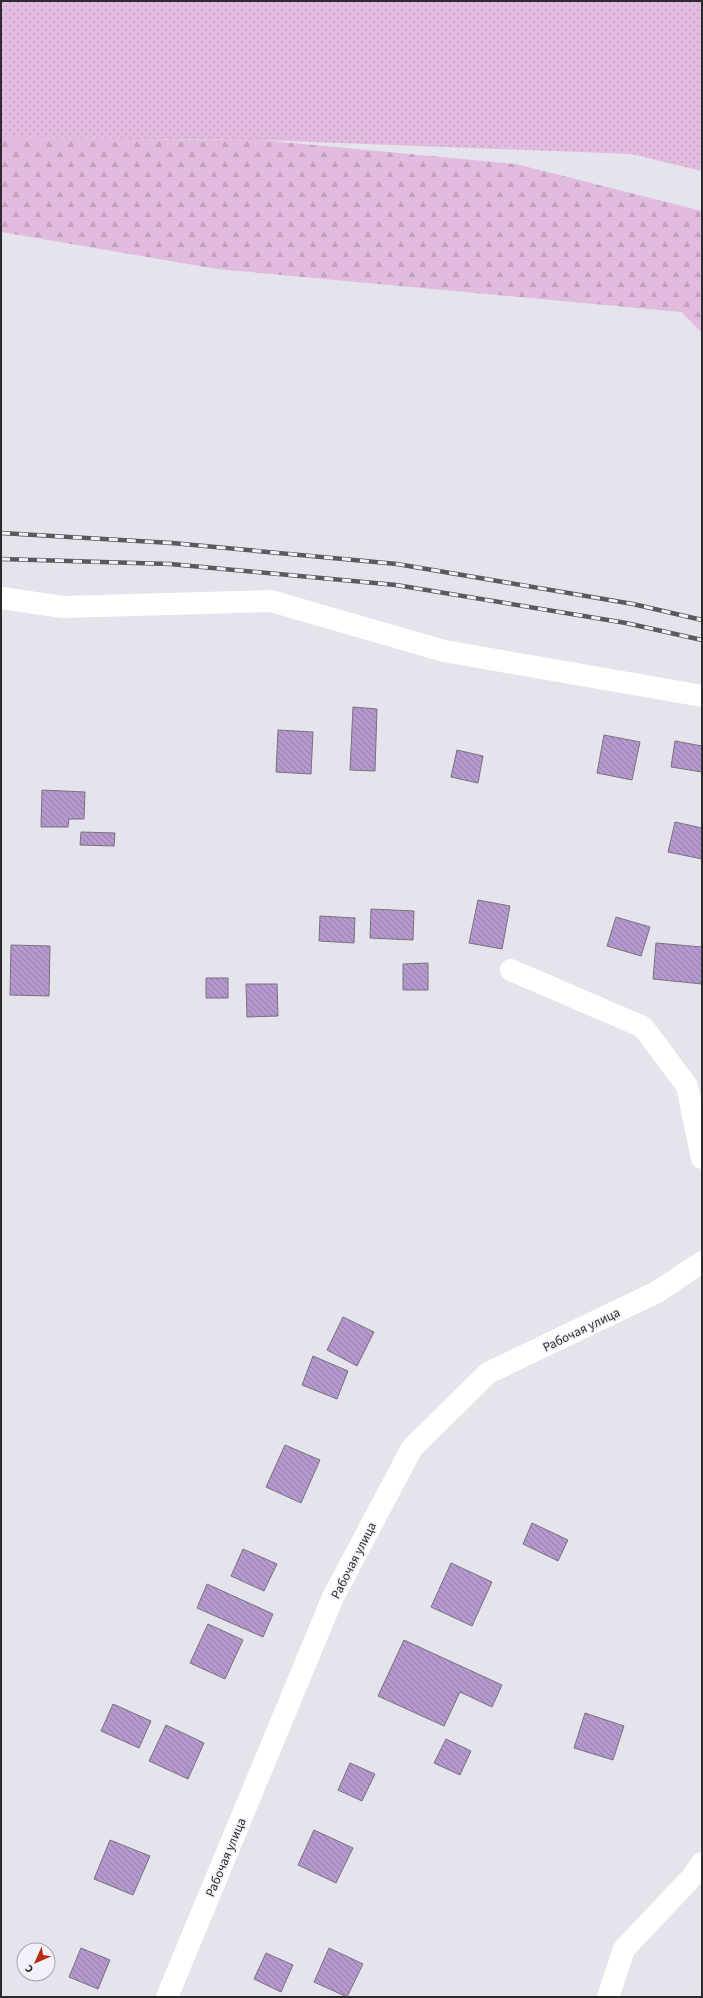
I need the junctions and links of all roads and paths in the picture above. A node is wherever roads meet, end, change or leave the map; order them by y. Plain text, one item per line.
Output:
1 (1, 598) edge
2 (702, 696) edge
3 (511, 970) dead end
4 (702, 1158) edge
5 (702, 1262) edge
6 (702, 1863) edge
7 (167, 1997) edge
8 (608, 1997) edge

1 - 2 street
3 - 4 street
5 - 7 street, Рабочая улица
6 - 8 street

